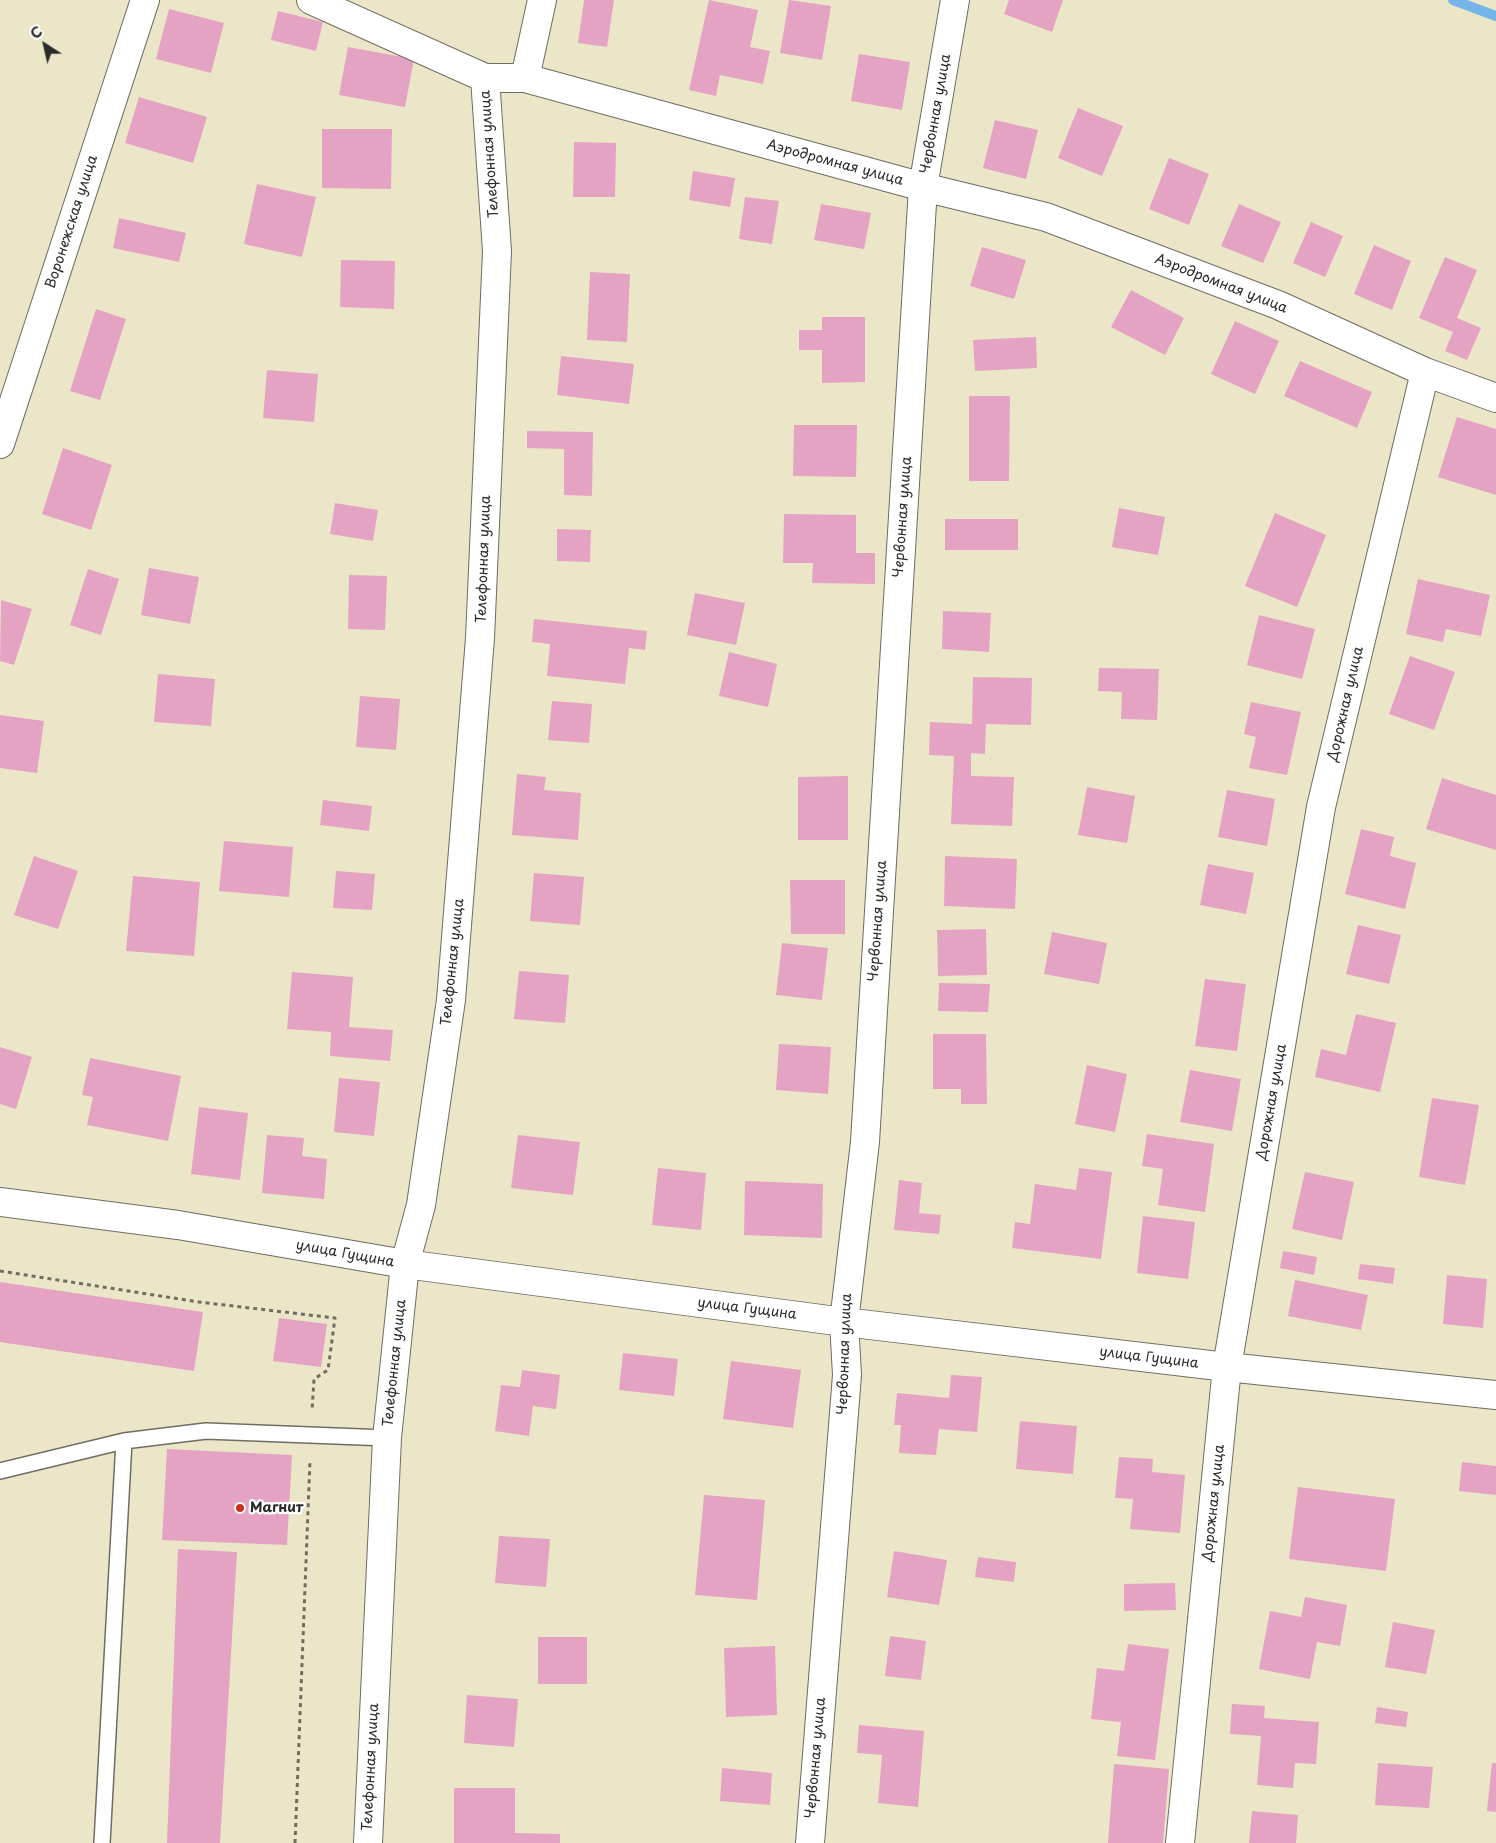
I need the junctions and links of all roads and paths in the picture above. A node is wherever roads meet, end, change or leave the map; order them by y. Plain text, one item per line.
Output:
1 (145, 0) edge
2 (311, 0) edge
3 (542, 0) edge
4 (955, 0) edge
5 (484, 78) junction
6 (525, 78) junction
7 (923, 187) junction
8 (1425, 372) junction
9 (1496, 398) edge
10 (0, 444) edge
11 (0, 1202) edge
12 (405, 1264) junction
13 (0, 1271) edge
14 (844, 1322) junction
15 (1227, 1367) junction
16 (1496, 1395) edge
17 (311, 1435) junction
18 (387, 1438) junction
19 (124, 1440) junction
20 (0, 1471) edge
21 (102, 1843) edge
22 (295, 1843) edge
23 (368, 1843) edge
24 (810, 1843) edge
25 (1180, 1843) edge

1 - 10 street, Воронежская улица
2 - 5 street, Аэродромная улица
3 - 6 street
4 - 7 street, Червонная улица
5 - 6 street, Аэродромная улица
5 - 12 street, Телефонная улица
6 - 7 street, Аэродромная улица
7 - 8 street, Аэродромная улица
7 - 14 street, Червонная улица
8 - 9 street, Аэродромная улица
8 - 15 street, Дорожная улица
11 - 12 street, улица Гущина
12 - 14 street, улица Гущина
12 - 18 street, Телефонная улица
13 - 17 path
14 - 15 street, улица Гущина
14 - 24 street, Червонная улица
15 - 16 street, улица Гущина
15 - 25 street, Дорожная улица
17 - 18 lane
17 - 19 lane
17 - 22 path
18 - 23 street, Телефонная улица
19 - 20 lane
19 - 21 lane

